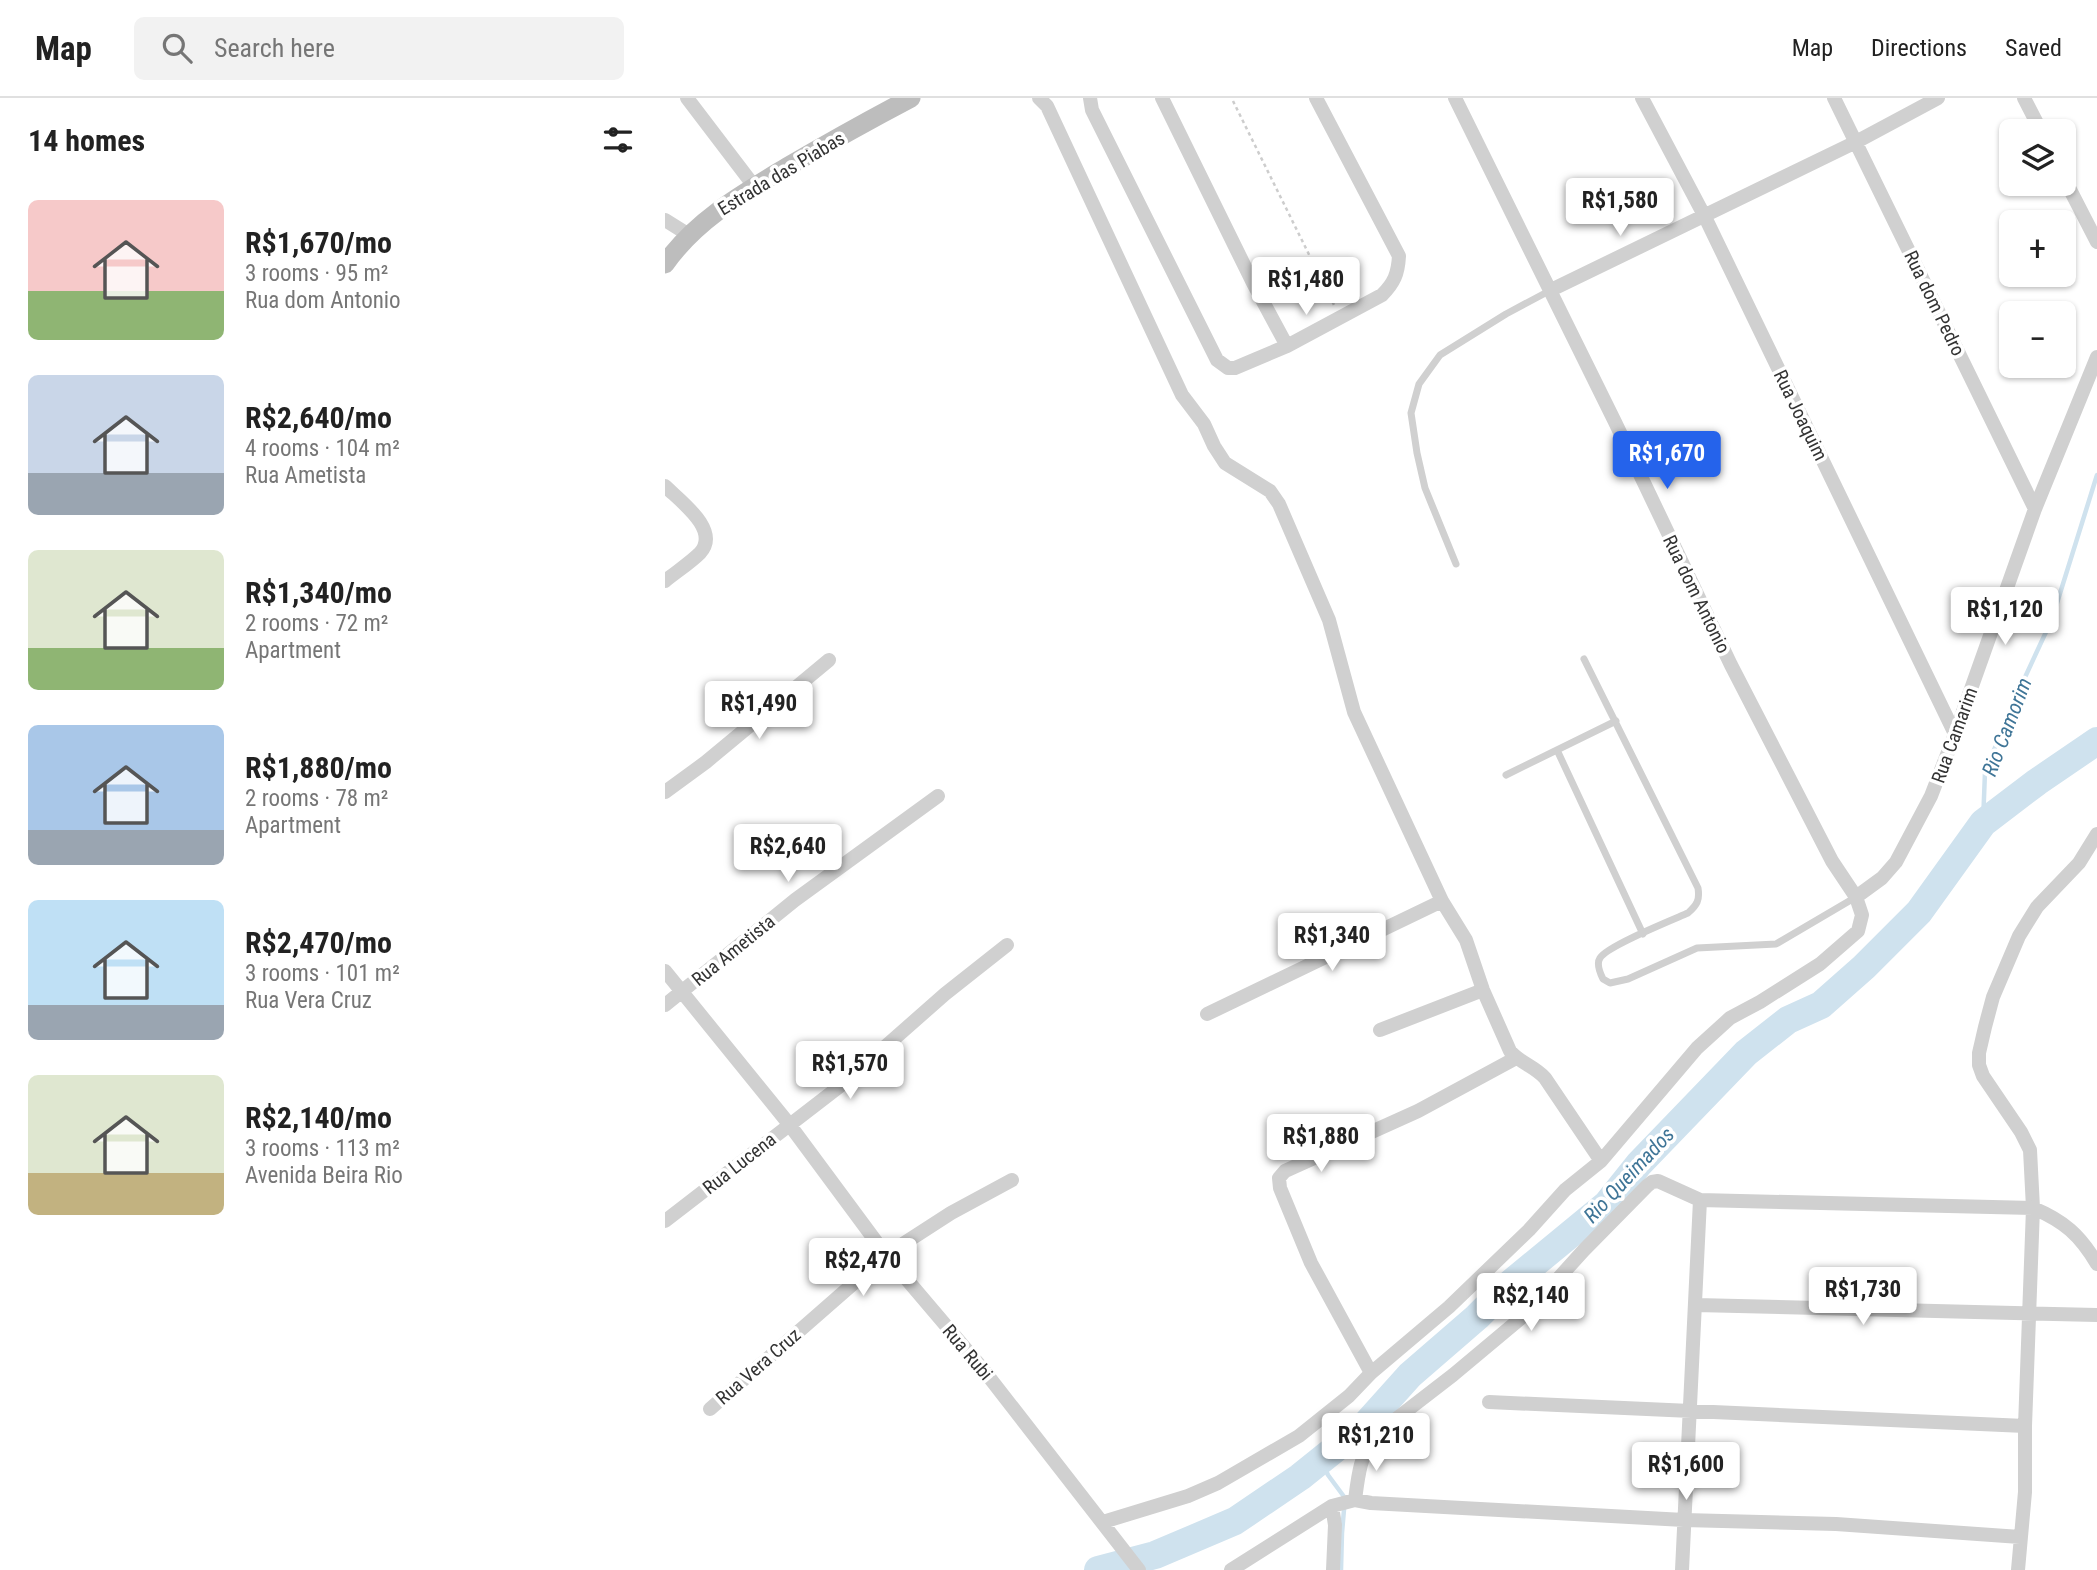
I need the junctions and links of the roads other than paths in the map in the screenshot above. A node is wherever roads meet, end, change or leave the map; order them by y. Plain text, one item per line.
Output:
1 (687, 98) edge
2 (911, 98) edge
3 (1038, 98) edge
4 (1090, 98) edge
5 (1162, 98) edge
6 (1316, 98) edge
7 (1455, 98) edge
8 (1642, 98) edge
9 (1834, 98) edge
10 (1938, 98) edge
11 (2024, 98) edge
12 (2035, 119) edge
13 (1856, 142) junction
14 (754, 186) junction
15 (2073, 196) edge
16 (1705, 217) junction
17 (665, 220) edge
18 (689, 235) junction
19 (2097, 242) edge
20 (665, 264) edge
21 (1551, 290) junction
22 (1287, 346) junction
23 (2097, 357) edge
24 (665, 486) edge
25 (2035, 509) junction
26 (1456, 564) dead end
27 (665, 581) edge
28 (1584, 659) dead end
29 (829, 660) dead end
30 (1616, 721) junction
31 (1955, 734) junction
32 (1557, 750) junction
33 (1506, 775) dead end
34 (665, 792) edge
35 (938, 796) dead end
36 (2097, 834) edge
37 (1856, 897) junction
38 (1442, 901) junction
39 (1643, 934) junction
40 (1007, 945) dead end
41 (665, 971) edge
42 (1483, 990) junction
43 (682, 991) junction
44 (665, 1005) edge
45 (1207, 1014) dead end
46 (1380, 1030) dead end
47 (1516, 1058) junction
48 (789, 1124) junction
49 (1601, 1161) junction
50 (1012, 1180) dead end
51 (1700, 1200) junction
52 (2033, 1208) junction
53 (665, 1222) edge
54 (886, 1255) junction
55 (2097, 1265) edge
56 (1696, 1306) junction
57 (2030, 1313) junction
58 (2097, 1315) edge
59 (1371, 1373) junction
60 (1489, 1402) dead end
61 (710, 1409) dead end
62 (1691, 1410) junction
63 (2025, 1426) junction
64 (1345, 1502) junction
65 (1684, 1520) junction
66 (1103, 1522) junction
67 (2020, 1537) junction
68 (1139, 1570) edge
69 (1231, 1570) edge
70 (1333, 1570) edge
71 (1682, 1570) edge
72 (2018, 1570) edge

1 - 14 street
2 - 14 street, Estrada das Piabas
3 - 38 street
4 - 22 street
5 - 22 street
6 - 22 street
7 - 21 street, Rua dom Antonio
8 - 16 street, Rua Joaquim
9 - 13 street, Rua dom Pedro
10 - 13 street
11 - 12 street
13 - 16 street
13 - 25 street, Rua dom Pedro
14 - 18 street, Estrada das Piabas
15 - 19 street
16 - 21 street
16 - 31 street, Rua Joaquim
17 - 18 street
18 - 20 street, Estrada das Piabas
21 - 26 lane
21 - 37 street, Rua dom Antonio
23 - 25 street, Rua Camarim
24 - 27 street
25 - 31 street, Rua Camarim
28 - 30 lane
29 - 34 street
30 - 32 lane
30 - 39 lane
31 - 37 street, Rua Camarim
32 - 33 lane
32 - 39 lane
35 - 43 street, Rua Ametista
36 - 52 street
37 - 39 lane
37 - 49 street
38 - 42 street
38 - 45 street
40 - 48 street, Rua Lucena
41 - 43 street, Rua Rubi
42 - 46 street
42 - 47 street
43 - 44 street, Rua Ametista
43 - 48 street, Rua Rubi
47 - 49 street
47 - 59 street
48 - 53 street, Rua Lucena
48 - 54 street, Rua Rubi
49 - 59 street
50 - 54 street, Rua Vera Cruz
51 - 52 street
51 - 56 street
51 - 64 street
52 - 55 street
52 - 57 street
54 - 61 street, Rua Vera Cruz
54 - 66 street, Rua Rubi
56 - 57 street
56 - 62 street
57 - 58 street
57 - 63 street
59 - 66 street
60 - 62 street
62 - 63 street
62 - 65 street
63 - 67 street
64 - 65 street
64 - 69 street
64 - 70 street
65 - 67 street
65 - 71 street
66 - 68 street, Rua Rubi
67 - 72 street

